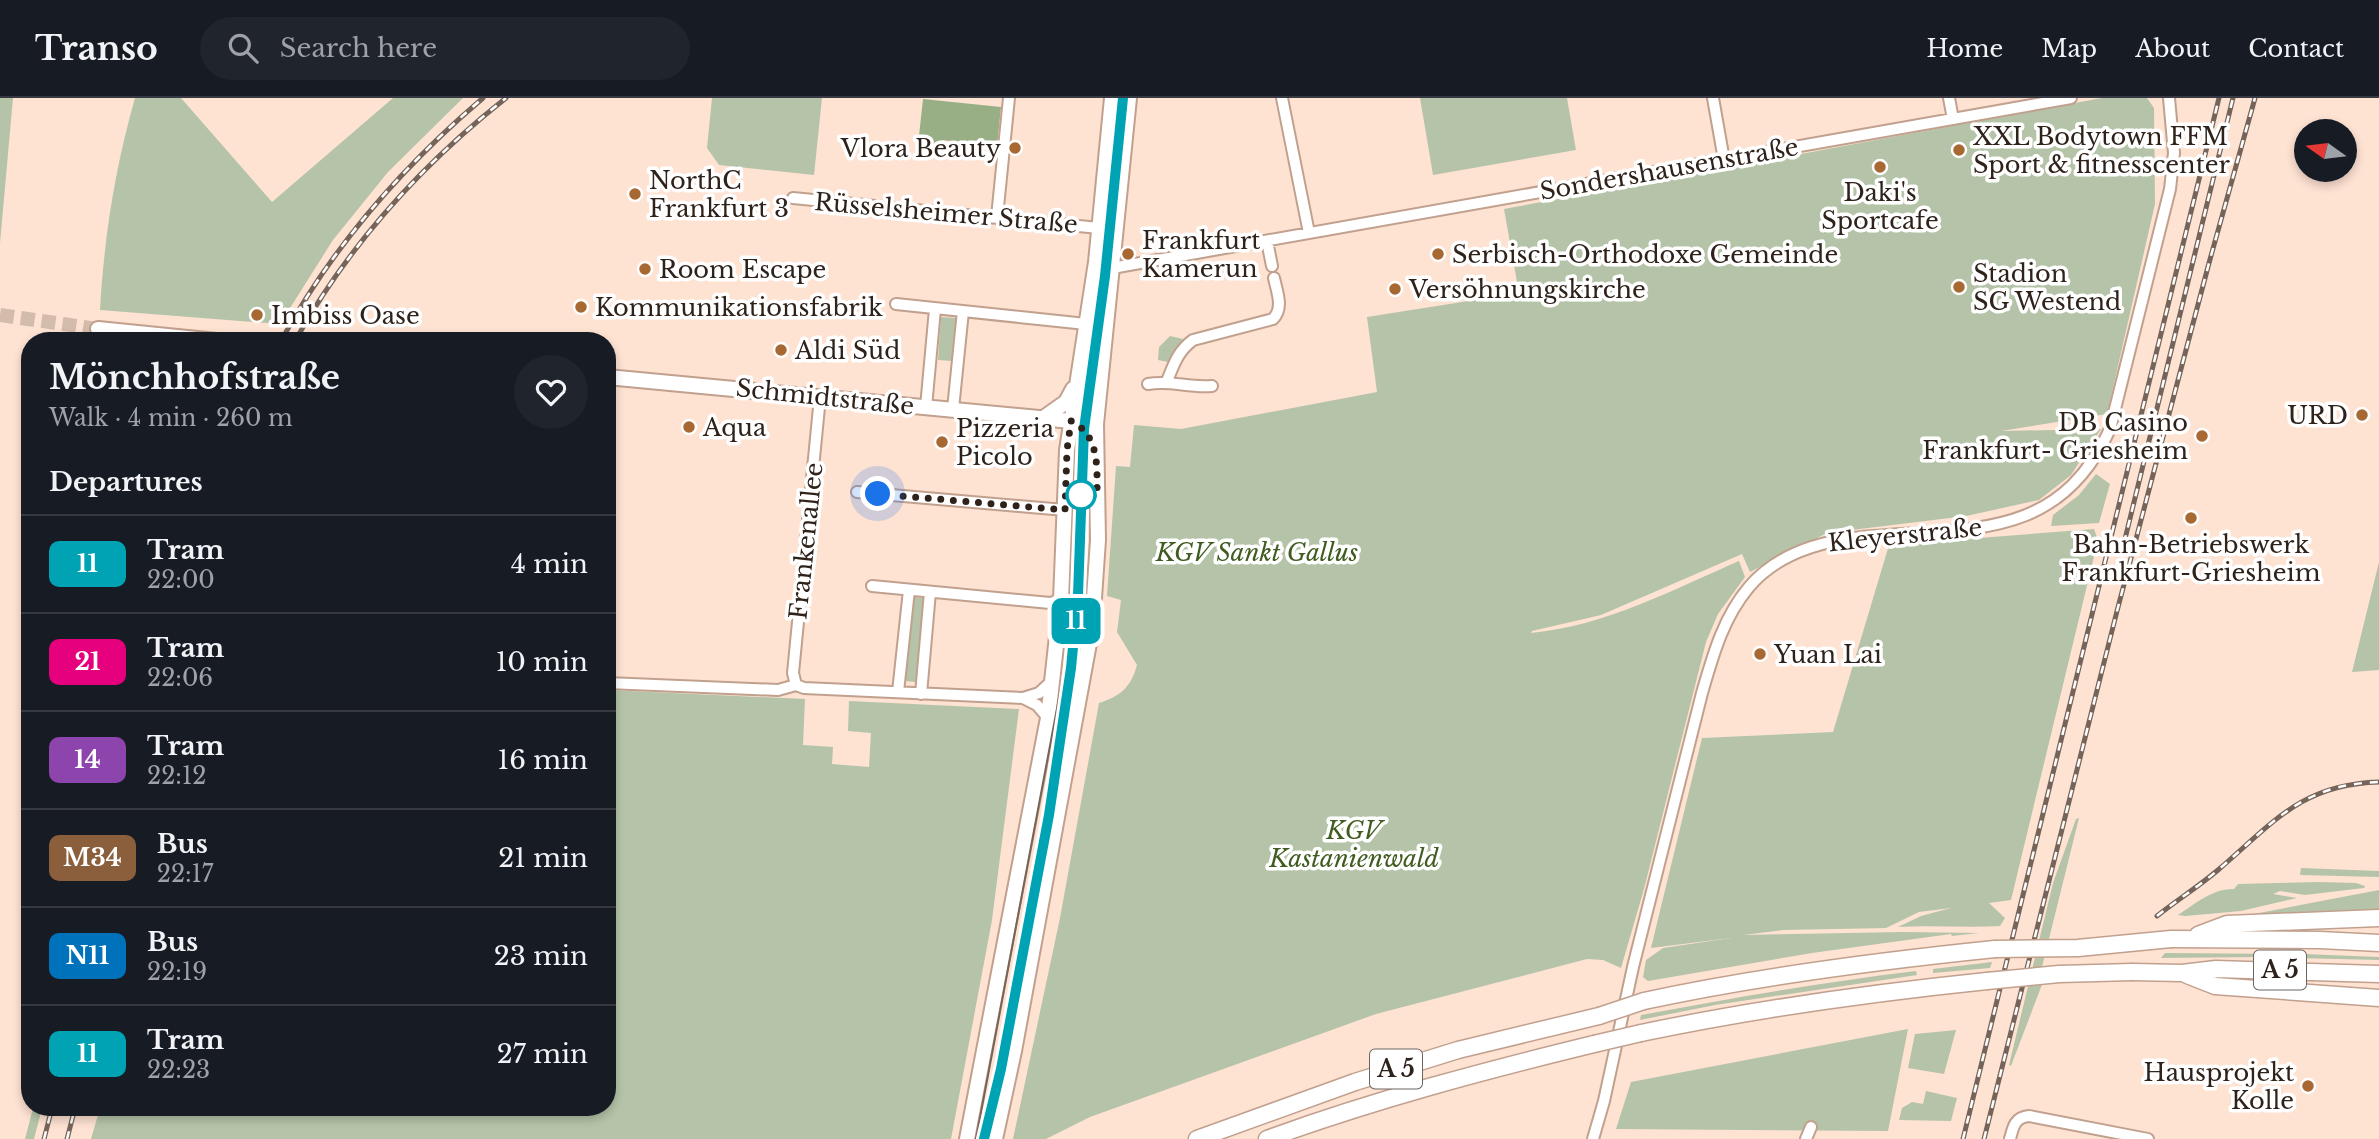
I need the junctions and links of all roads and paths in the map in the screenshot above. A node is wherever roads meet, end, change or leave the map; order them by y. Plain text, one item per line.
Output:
1 (1009, 98) edge
2 (1112, 98) edge
3 (1129, 98) edge
4 (1282, 98) edge
5 (1713, 98) edge
6 (1949, 98) edge
7 (2071, 98) edge
8 (2169, 98) edge
9 (1953, 119) junction
10 (1724, 160) junction
11 (793, 198) dead end
12 (997, 217) junction
13 (1099, 228) junction
14 (1309, 233) junction
15 (1267, 241) junction
16 (1112, 268) junction
17 (896, 304) dead end
18 (936, 309) junction
19 (963, 311) junction
20 (1086, 324) junction
21 (98, 329) tunnel mouth
22 (128, 332) edge
23 (616, 378) edge
24 (1077, 380) junction
25 (1167, 381) junction
26 (1148, 384) dead end
27 (1212, 386) dead end
28 (1099, 391) junction
29 (820, 397) junction
30 (926, 407) junction
31 (953, 409) junction
32 (1042, 419) junction
33 (1071, 421) junction
34 (1096, 453) junction
35 (857, 492) dead end
36 (1065, 510) junction
37 (872, 586) dead end
38 (909, 590) junction
39 (930, 592) junction
40 (1061, 600) junction
41 (1052, 681) junction
42 (616, 683) edge
43 (796, 685) junction
44 (898, 692) junction
45 (921, 694) junction
46 (1023, 698) junction
47 (1048, 718) junction
48 (2379, 918) edge
49 (2178, 939) junction
50 (2379, 943) edge
51 (2182, 973) junction
52 (2379, 974) edge
53 (2379, 998) edge
54 (1811, 1127) dead end
55 (967, 1139) edge
56 (995, 1139) edge
57 (1197, 1139) edge
58 (1267, 1139) edge
59 (1593, 1139) edge
60 (1806, 1139) edge
61 (2010, 1139) edge
62 (2148, 1139) edge

1 - 12 street
2 - 13 main road
3 - 16 main road
4 - 14 street
5 - 10 street
6 - 9 street
7 - 9 street, Sondershausenstraße
8 - 59 street, Kleyerstraße
9 - 10 street, Sondershausenstraße
10 - 14 street, Sondershausenstraße
11 - 12 street, Rüsselsheimer Straße
12 - 13 street, Rüsselsheimer Straße
13 - 20 main road
14 - 15 street, Sondershausenstraße
15 - 16 street, Sondershausenstraße
15 - 25 street
16 - 28 main road
17 - 18 street
18 - 19 street
18 - 30 street
19 - 20 street
19 - 31 street
20 - 24 main road
21 - 22 main road
23 - 29 main road, Schmidtstraße
24 - 32 main road
24 - 33 main road
25 - 26 street
25 - 27 street
28 - 33 main road
28 - 34 main road
29 - 30 main road, Schmidtstraße
29 - 43 street, Frankenallee
30 - 31 main road, Schmidtstraße
31 - 32 main road, Schmidtstraße
32 - 33 main road, Schmidtstraße
33 - 34 main road
33 - 36 main road
34 - 56 main road
35 - 36 street
36 - 40 main road
37 - 38 street
38 - 39 street
38 - 44 street
39 - 40 street
39 - 45 street
40 - 41 main road
41 - 46 street
41 - 47 main road
42 - 43 street
43 - 44 street
44 - 45 street
45 - 46 street
46 - 47 street
47 - 55 main road
48 - 49 highway
49 - 50 highway, A 5
49 - 57 highway, A 5, bridge
51 - 52 highway, A 5
51 - 53 highway
51 - 58 highway, A 5, bridge
54 - 60 street
61 - 62 street

